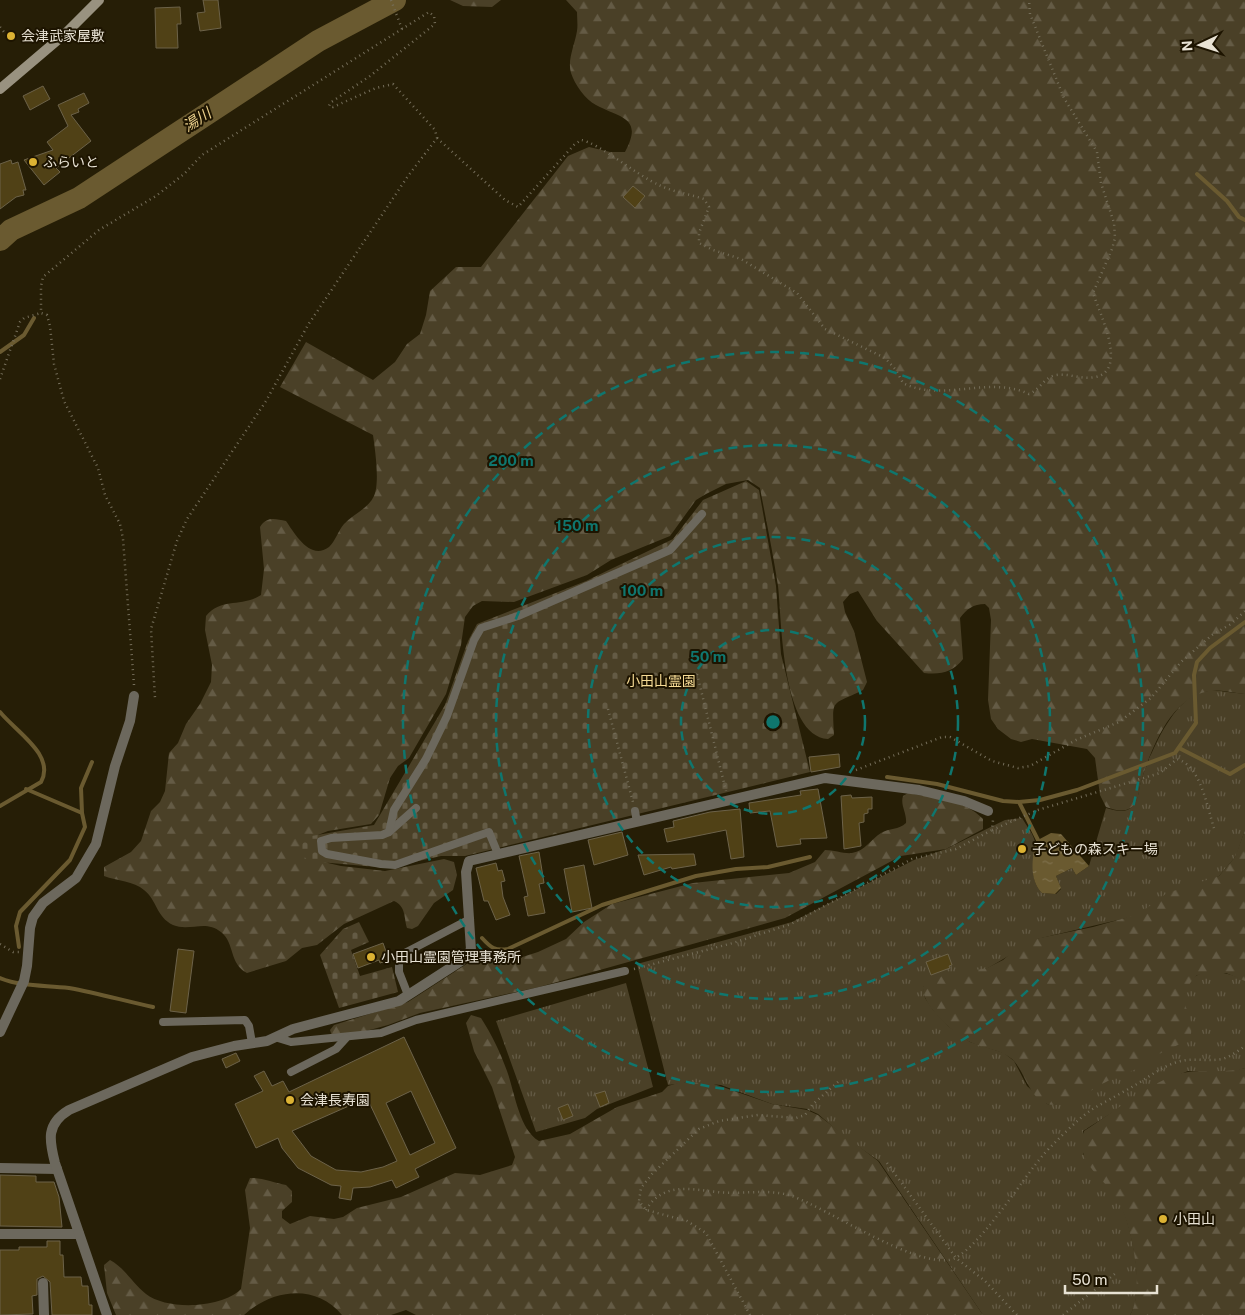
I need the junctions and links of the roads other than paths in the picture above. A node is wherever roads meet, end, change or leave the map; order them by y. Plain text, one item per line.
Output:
1 (99, 0) edge
2 (0, 89) edge
3 (702, 514) dead end
4 (134, 696) road end
5 (416, 808) dead end
6 (988, 811) road end
7 (389, 832) junction
8 (498, 854) junction
9 (470, 919) junction
10 (625, 971) road end
11 (408, 995) junction
12 (163, 1022) dead end
13 (0, 1032) edge
14 (278, 1038) junction
15 (346, 1038) junction
16 (252, 1043) junction
17 (292, 1072) dead end
18 (0, 1168) edge
19 (57, 1169) junction
20 (0, 1234) edge
21 (79, 1234) junction
22 (44, 1283) dead end
23 (44, 1315) edge
24 (107, 1315) edge

1 - 2 main road
3 - 7 lane
4 - 13 street
5 - 7 lane
6 - 8 street
7 - 8 lane
8 - 9 street
9 - 11 street
9 - 11 lane
10 - 15 lane
11 - 14 street
12 - 16 lane
14 - 15 lane
14 - 16 street
15 - 17 lane
16 - 19 street
18 - 19 street
19 - 21 street
20 - 21 street
21 - 24 street
22 - 23 street

